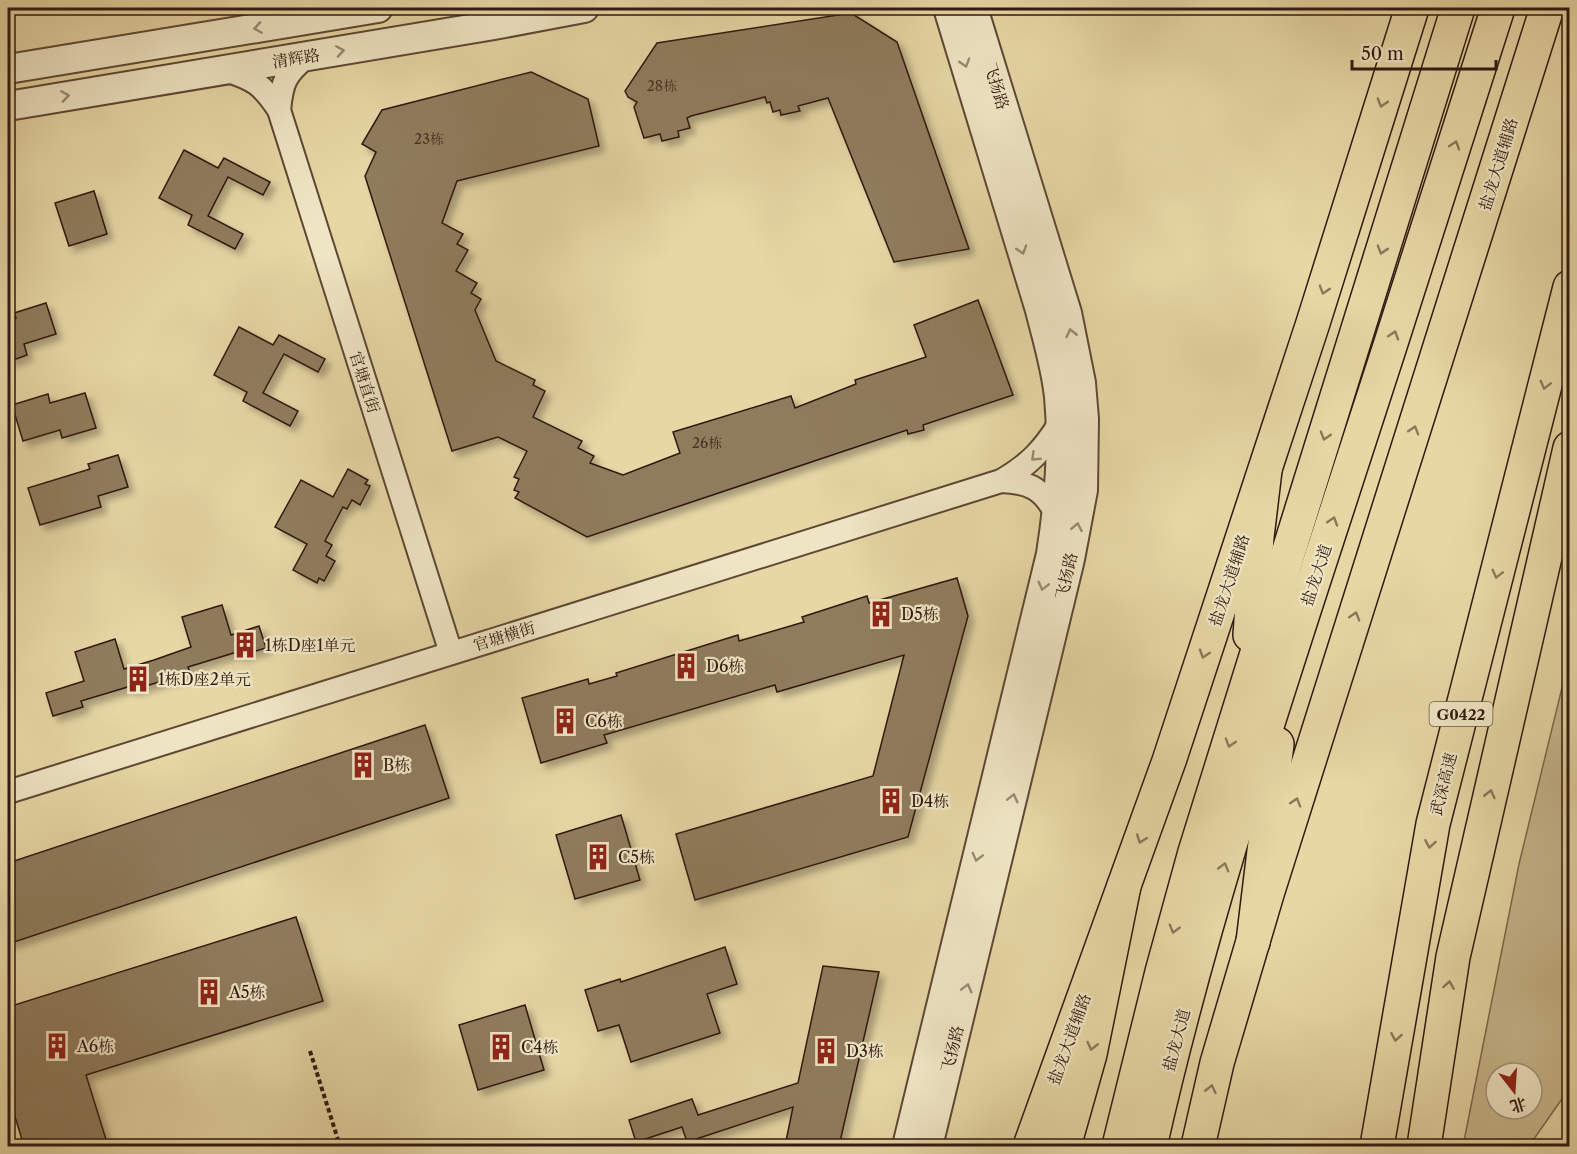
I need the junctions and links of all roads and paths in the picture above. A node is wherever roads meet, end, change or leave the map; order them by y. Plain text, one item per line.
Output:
1 (378, 8) edge
2 (584, 8) edge
3 (948, 8) edge
4 (973, 8) edge
5 (1412, 8) edge
6 (1458, 8) edge
7 (1498, 8) edge
8 (1547, 8) edge
9 (8, 50) edge
10 (308, 56) junction
11 (84, 57) junction
12 (8, 69) edge
13 (225, 70) junction
14 (8, 106) edge
15 (279, 110) junction
16 (1569, 287) edge
17 (1060, 423) junction
18 (1569, 448) edge
19 (1265, 470) junction
20 (1001, 481) junction
21 (1057, 514) junction
22 (451, 653) junction
23 (1287, 661) junction
24 (1244, 698) junction
25 (8, 792) edge
26 (1124, 886) junction
27 (1253, 942) junction
28 (310, 1050) dead end
29 (340, 1146) edge
30 (907, 1146) edge
31 (928, 1146) edge
32 (1030, 1146) edge
33 (1064, 1146) edge
34 (1119, 1146) edge
35 (1149, 1146) edge
36 (1198, 1146) edge
37 (1377, 1146) edge
38 (1424, 1146) edge

1 -> 11 street
10 -> 2 street, 清辉路
3 -> 17 street, 飞扬路
31 -> 4 street, 飞扬路
5 -> 19 main road, 盐龙大道辅路
6 -> 24 main road, 盐龙大道
23 -> 7 main road, 盐龙大道
27 -> 8 main road, 盐龙大道辅路
9 - 11 street
10 - 13 street, 清辉路
10 - 15 street, 官塘直街
11 - 12 street
14 -> 13 street, 清辉路
13 - 15 street, 官塘直街
15 - 22 street, 官塘直街
16 -> 37 main road, 武深高速 / G0422
17 -> 20 street, 官塘横街
17 - 21 street, 飞扬路
38 -> 18 main road, G0422
19 - 24 main road
19 -> 26 main road, 盐龙大道辅路
20 - 21 street, 官塘横街
20 - 22 street, 官塘横街
21 -> 30 street, 飞扬路
22 - 25 street, 官塘横街
23 - 27 main road
35 -> 23 main road, 盐龙大道
24 -> 34 main road, 盐龙大道
26 - 32 main road, 盐龙大道辅路
26 -> 33 main road
36 -> 27 main road, 盐龙大道辅路
28 - 29 path

